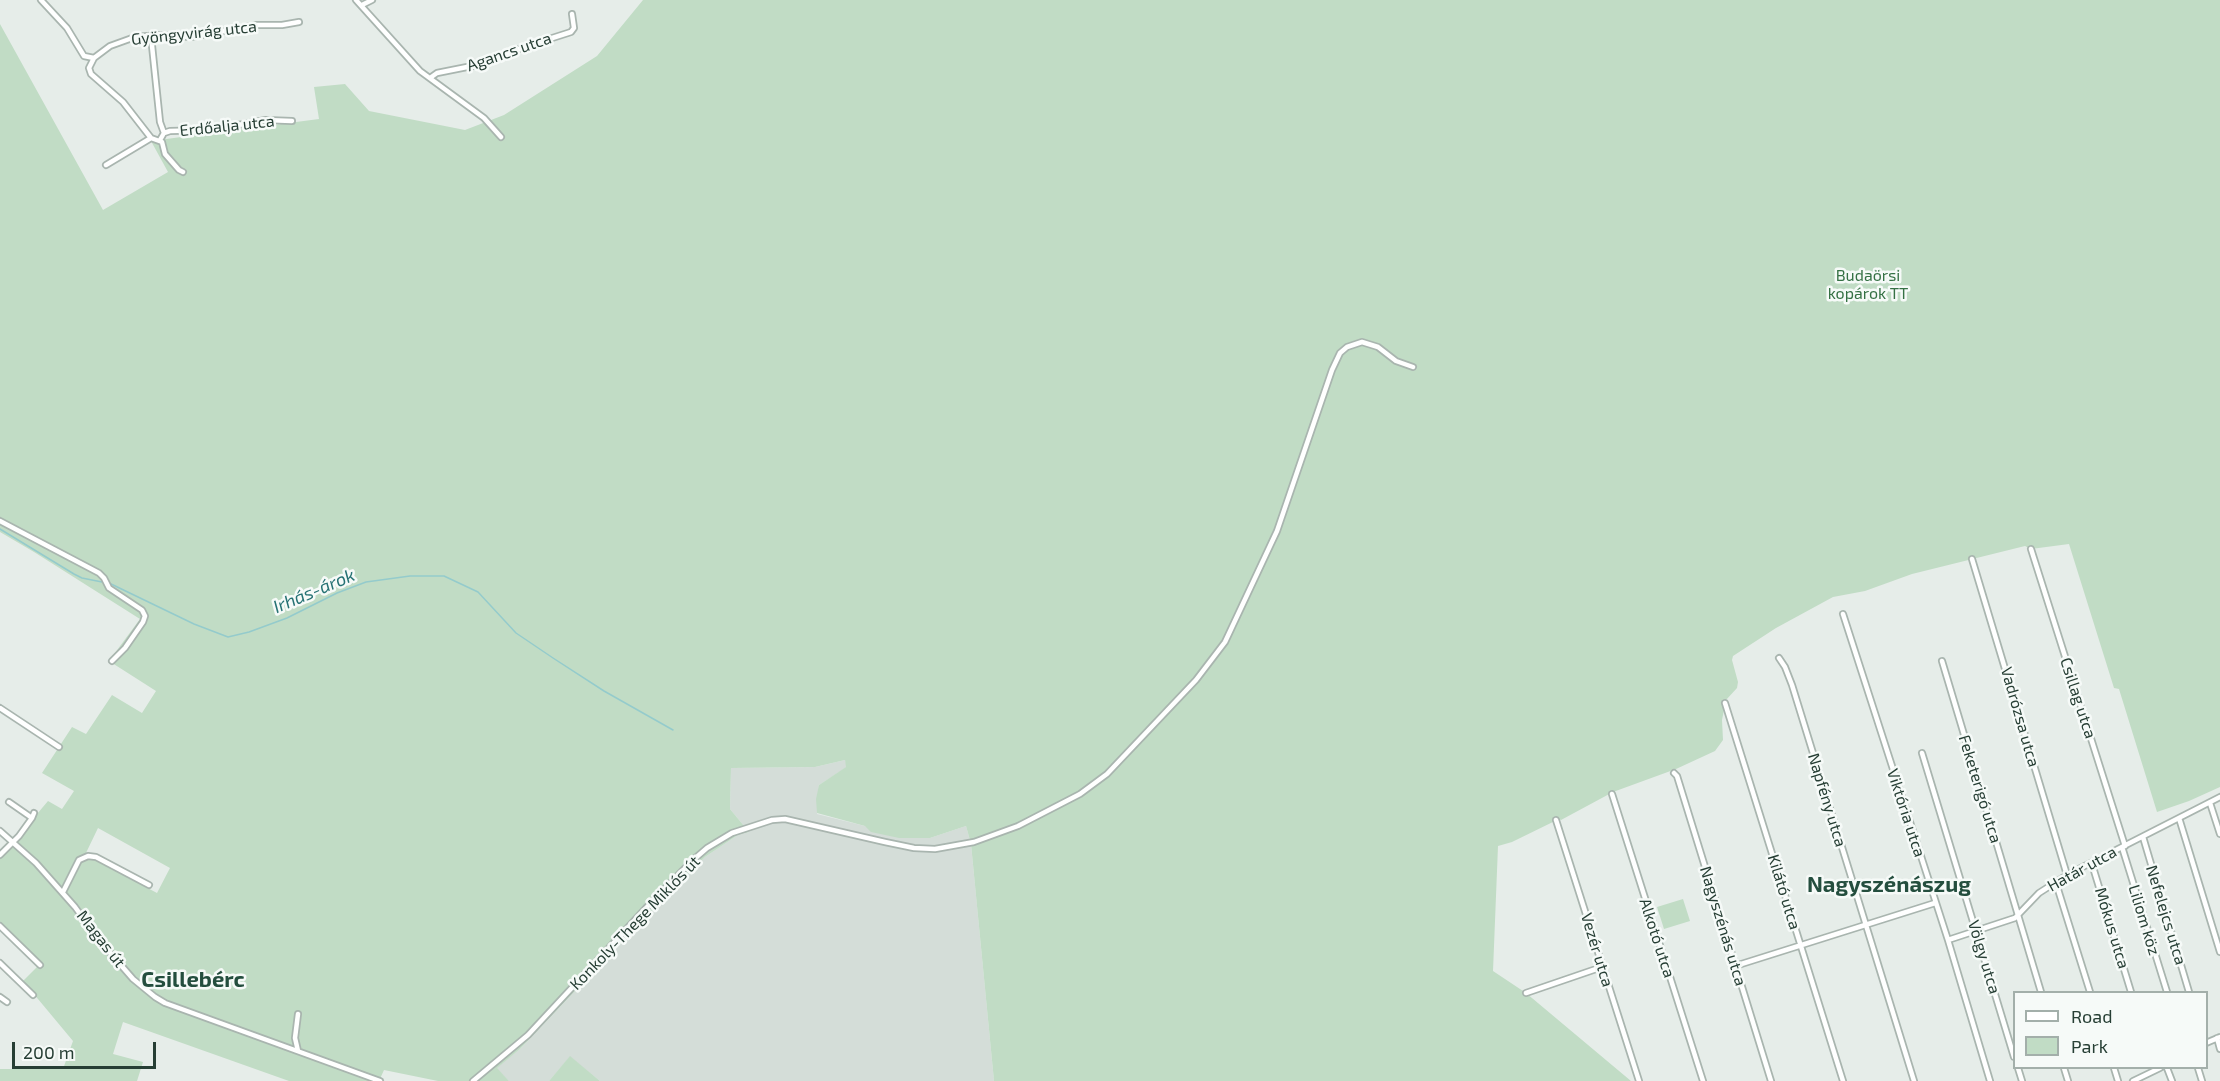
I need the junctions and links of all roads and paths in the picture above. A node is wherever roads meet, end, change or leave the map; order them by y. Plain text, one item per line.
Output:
1 (41, 0) edge
2 (356, 0) edge
3 (372, 0) edge
4 (362, 4) junction
5 (572, 14) dead end
6 (299, 22) dead end
7 (151, 36) junction
8 (94, 58) junction
9 (430, 78) junction
10 (292, 121) dead end
11 (164, 134) junction
12 (501, 137) dead end
13 (151, 138) junction
14 (160, 140) junction
15 (106, 165) dead end
16 (183, 172) dead end
17 (1413, 367) dead end
18 (0, 521) edge
19 (2031, 549) dead end
20 (1972, 559) dead end
21 (1843, 614) dead end
22 (1779, 658) dead end
23 (112, 660) dead end
24 (1942, 661) dead end
25 (1725, 703) dead end
26 (0, 708) edge
27 (59, 747) dead end
28 (1922, 753) dead end
29 (1674, 773) dead end
30 (1612, 794) dead end
31 (2220, 797) edge
32 (9, 802) dead end
33 (2210, 803) junction
34 (2179, 818) junction
35 (1556, 820) dead end
36 (0, 831) edge
37 (2220, 834) edge
38 (2143, 837) junction
39 (13, 842) junction
40 (2123, 846) junction
41 (0, 855) edge
42 (2092, 864) junction
43 (2067, 875) junction
44 (2056, 883) junction
45 (148, 885) dead end
46 (63, 892) junction
47 (1935, 903) junction
48 (2018, 916) junction
49 (1865, 924) junction
50 (0, 926) edge
51 (1976, 931) junction
52 (1948, 940) junction
53 (1801, 944) junction
54 (2220, 952) edge
55 (0, 963) edge
56 (40, 964) dead end
57 (1735, 966) junction
58 (1602, 967) junction
59 (2040, 991) edge
60 (2089, 991) edge
61 (2131, 991) edge
62 (2166, 991) edge
63 (2188, 991) edge
64 (1526, 993) dead end
65 (33, 995) dead end
66 (0, 997) edge
67 (7, 1002) dead end
68 (298, 1014) dead end
69 (2218, 1038) edge
70 (295, 1042) junction
71 (287, 1047) junction
72 (2220, 1049) edge
73 (298, 1051) junction
74 (2013, 1054) edge
75 (2154, 1069) edge
76 (380, 1081) edge
77 (473, 1081) edge
78 (1639, 1081) edge
79 (1703, 1081) edge
80 (1771, 1081) edge
81 (1843, 1081) edge
82 (1914, 1081) edge
83 (1990, 1081) edge
84 (2134, 1081) edge

1 - 8 street
2 - 4 street
3 - 4 street
4 - 9 street
5 - 9 street, Agancs utca
6 - 7 street, Gyöngyvirág utca
7 - 8 street, Gyöngyvirág utca
7 - 11 street
8 - 13 street
9 - 12 street
10 - 11 street, Erdőalja utca
11 - 14 street
13 - 14 street
13 - 15 street
14 - 16 street
17 - 77 street, Konkoly-Thege Miklós út
18 - 23 street
19 - 40 street, Csillag utca
20 - 43 street, Vadrózsa utca
21 - 47 street, Viktória utca
22 - 49 street, Napfény utca
24 - 48 street, Feketerigó utca
25 - 53 street, Kilátó utca
26 - 27 street
28 - 51 street, Völgy utca
29 - 57 street, Nagyszénás utca
30 - 79 street, Alkotó utca
31 - 33 street, Határ utca
32 - 39 street
33 - 34 street, Határ utca
33 - 37 street
34 - 38 street, Határ utca
34 - 54 street
35 - 58 street, Vezér utca
36 - 39 street, Magas út
38 - 40 street, Határ utca
38 - 63 street, Nefelejcs utca
39 - 41 street
39 - 46 street, Magas út
40 - 42 street, Határ utca
40 - 62 street, Liliom köz
42 - 43 street, Határ utca
42 - 61 street, Mókus utca
43 - 44 street, Határ utca
44 - 48 street, Határ utca
44 - 60 street
45 - 46 street
46 - 71 street, Magas út
47 - 49 street
47 - 52 street, Viktória utca
48 - 51 street, Határ utca
48 - 59 street, Feketerigó utca
49 - 53 street
49 - 82 street, Napfény utca
50 - 56 street
51 - 52 street, Határ utca
51 - 74 street, Völgy utca
52 - 83 street, Viktória utca
53 - 57 street
53 - 81 street, Kilátó utca
55 - 65 street
57 - 80 street, Nagyszénás utca
58 - 64 street
58 - 78 street, Vezér utca
66 - 67 street
68 - 70 street
69 - 72 street
70 - 71 street
70 - 73 street
71 - 73 street, Magas út
73 - 76 street, Magas út
75 - 84 street

